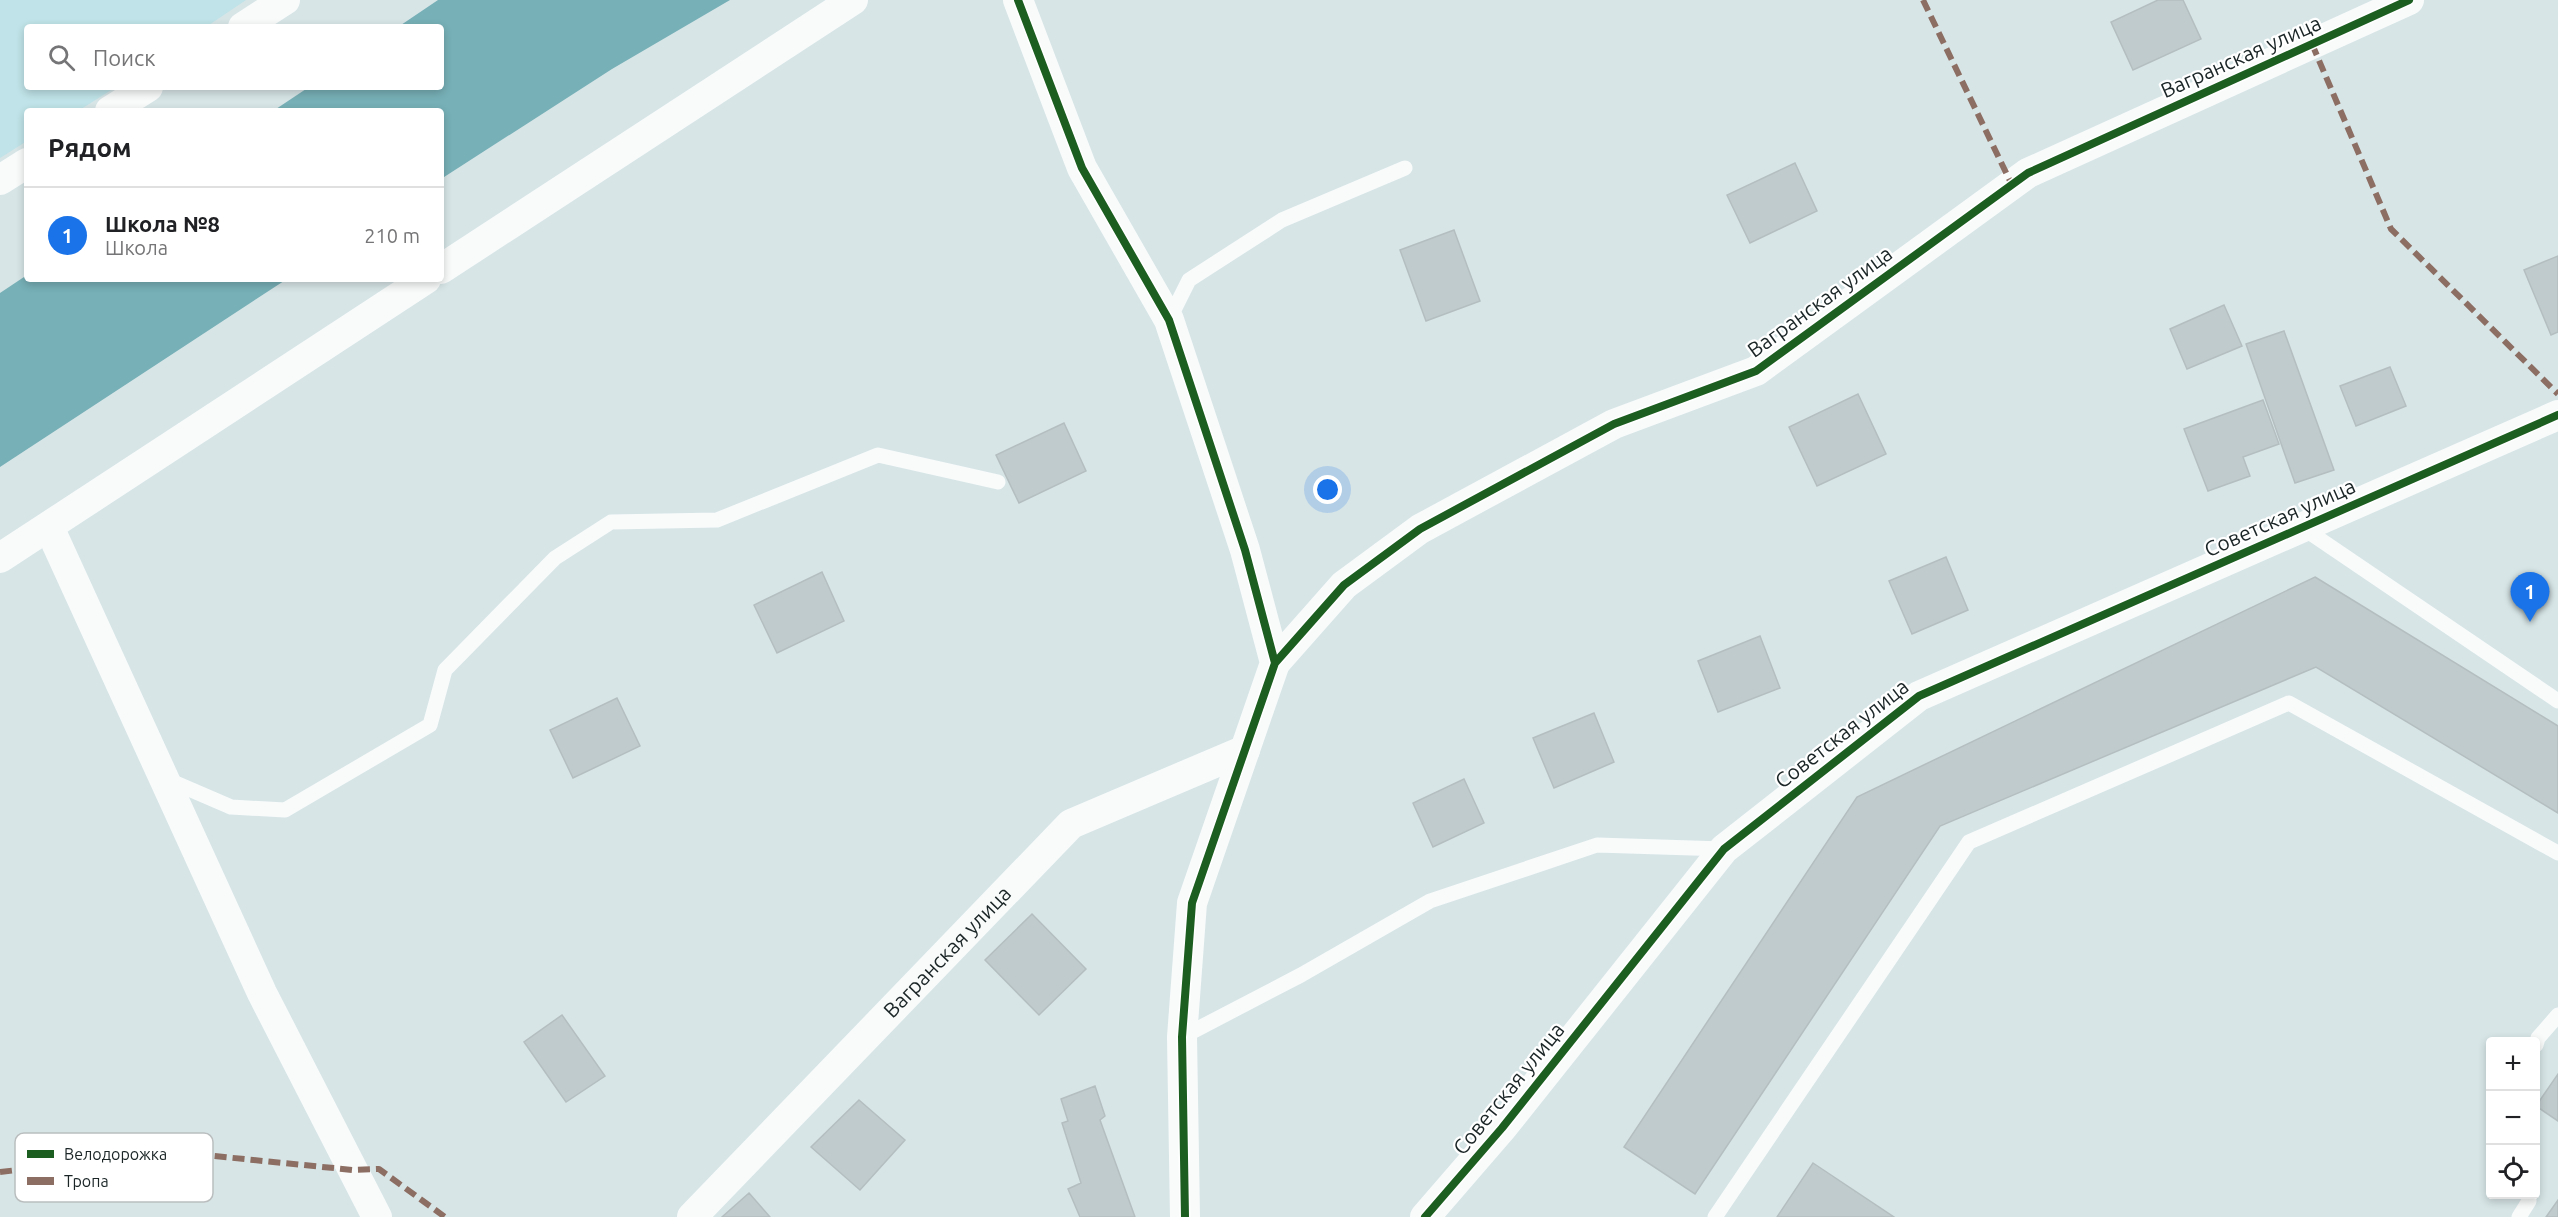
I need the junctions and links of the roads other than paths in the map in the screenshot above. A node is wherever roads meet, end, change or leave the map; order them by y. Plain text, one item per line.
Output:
1 (285, 0) edge
2 (853, 0) edge
3 (1018, 0) edge
4 (2409, 0) edge
5 (248, 24) edge
6 (143, 90) edge
7 (115, 108) edge
8 (24, 165) edge
9 (1405, 168) dead end
10 (0, 180) edge
11 (444, 267) edge
12 (421, 282) edge
13 (1169, 320) junction
14 (2558, 415) edge
15 (998, 482) dead end
16 (49, 527) junction
17 (2302, 528) junction
18 (0, 558) edge
19 (1275, 663) junction
20 (2558, 701) edge
21 (1245, 750) junction
22 (164, 779) junction
23 (1724, 849) junction
24 (2558, 853) edge
25 (2558, 1015) edge
26 (1182, 1037) junction
27 (2539, 1037) edge
28 (2529, 1199) edge
29 (377, 1217) edge
30 (692, 1217) edge
31 (1185, 1217) edge
32 (1425, 1217) edge
33 (1714, 1217) edge
34 (2519, 1217) edge

1 - 5 street
2 - 11 street
3 - 13 street
4 - 19 street, Вагранская улица
6 - 7 street
8 - 10 street
9 - 13 lane
12 - 16 street
13 - 19 street
14 - 17 street, Советская улица
15 - 22 lane
16 - 18 street
16 - 22 street
17 - 20 lane
17 - 23 street, Советская улица
19 - 21 street
21 - 26 street
21 - 30 street, Вагранская улица
22 - 29 street
23 - 26 lane
23 - 32 street, Советская улица
24 - 33 lane
25 - 27 lane
26 - 31 street
28 - 34 lane

